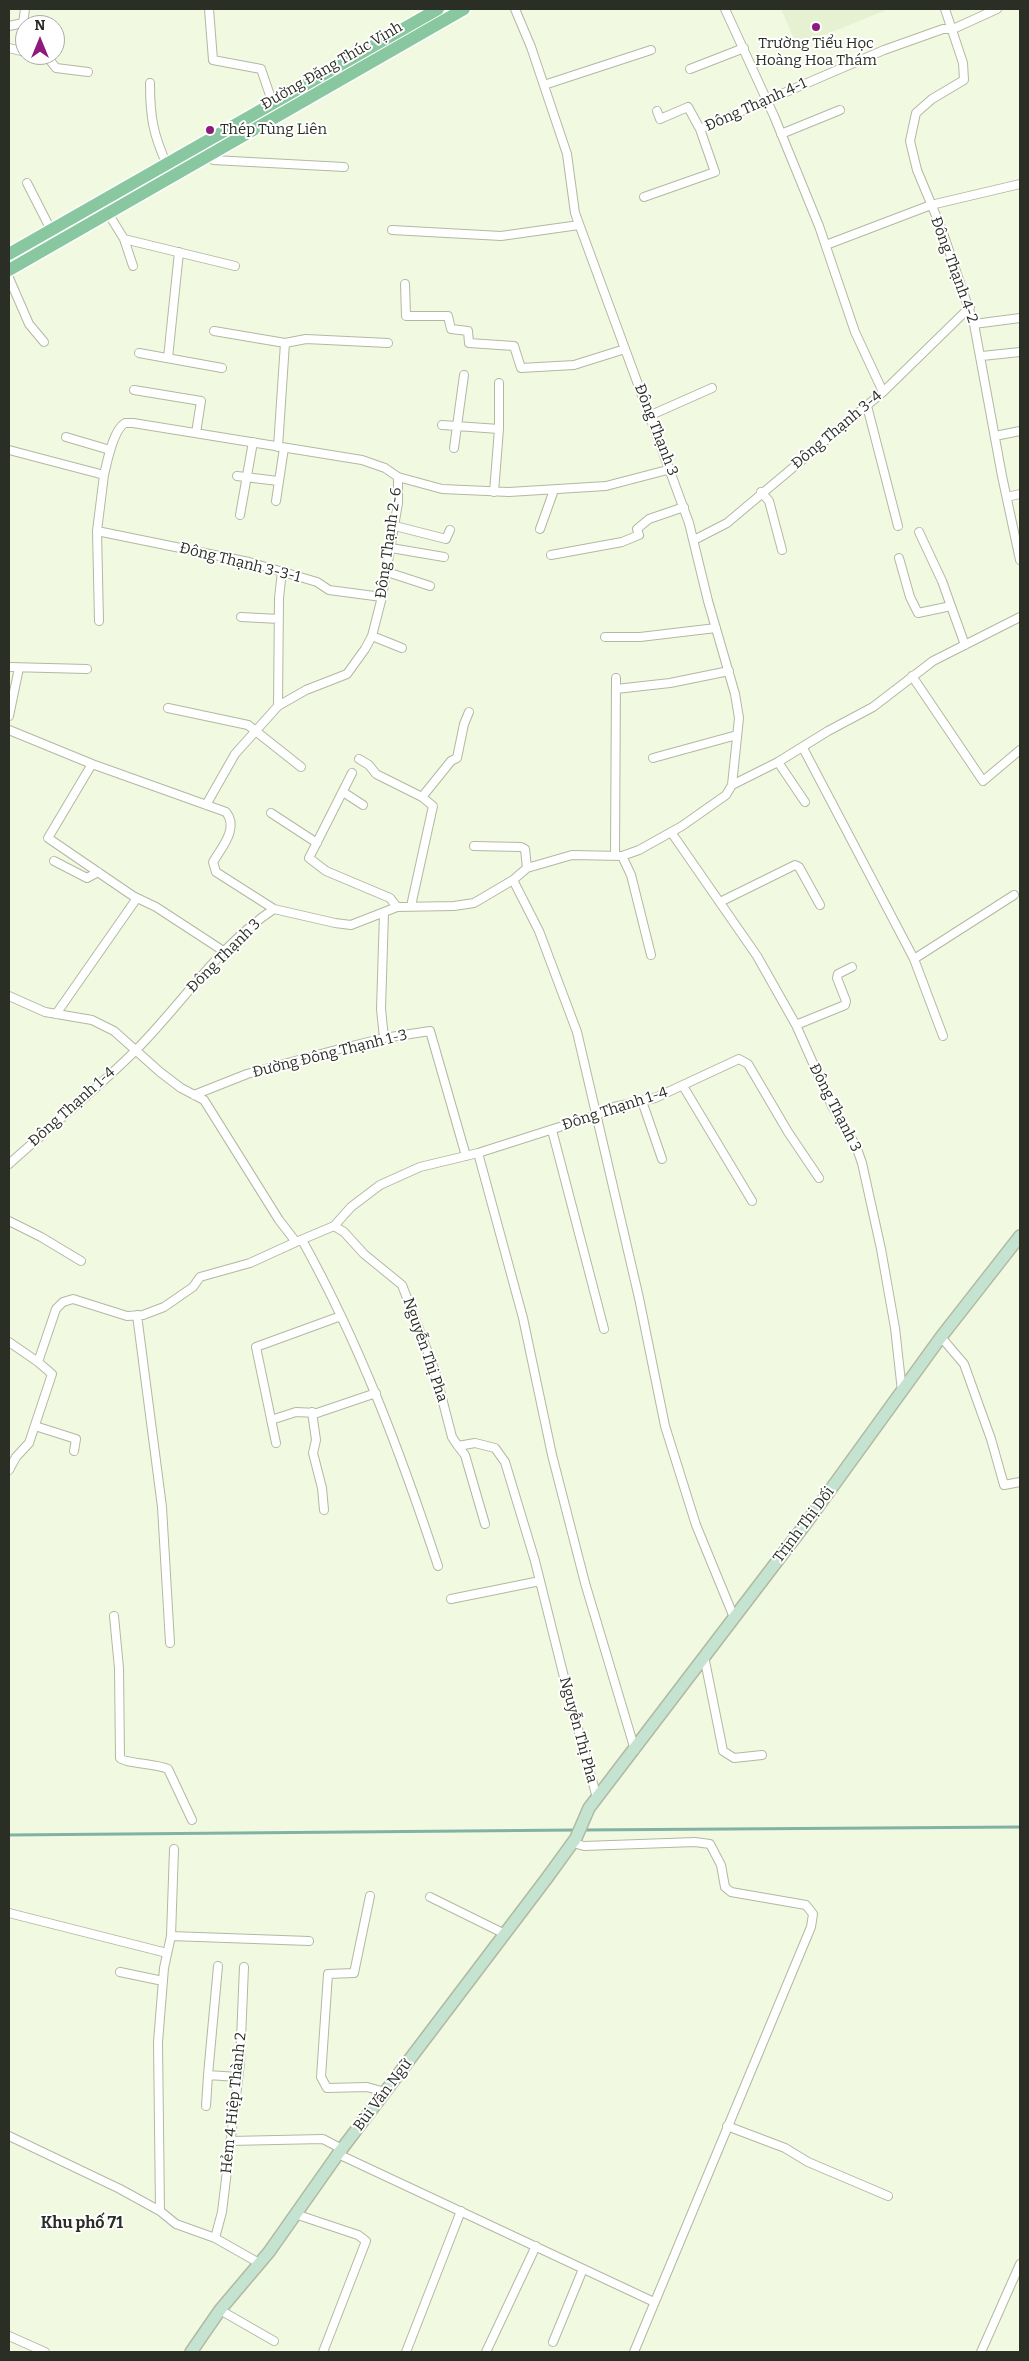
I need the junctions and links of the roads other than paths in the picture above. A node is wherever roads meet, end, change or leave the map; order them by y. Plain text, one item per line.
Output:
1 (25, 9) edge
2 (209, 9) edge
3 (438, 9) edge
4 (464, 9) edge
5 (515, 9) edge
6 (725, 9) edge
7 (945, 9) edge
8 (997, 9) edge
9 (9, 26) edge
10 (953, 29) junction
11 (744, 48) junction
12 (650, 50) dead end
13 (53, 65) edge
14 (690, 69) dead end
15 (88, 72) dead end
16 (150, 83) dead end
17 (544, 84) junction
18 (767, 99) junction
19 (273, 104) junction
20 (840, 110) dead end
21 (657, 111) dead end
22 (700, 129) junction
23 (782, 134) junction
24 (210, 155) junction
25 (167, 165) junction
26 (344, 167) dead end
27 (27, 183) dead end
28 (1020, 184) edge
29 (644, 197) dead end
30 (931, 205) junction
31 (108, 213) junction
32 (579, 225) junction
33 (51, 230) junction
34 (392, 230) dead end
35 (124, 239) junction
36 (826, 245) junction
37 (179, 252) junction
38 (9, 254) edge
39 (133, 266) dead end
40 (235, 266) dead end
41 (9, 270) edge
42 (9, 278) edge
43 (405, 284) dead end
44 (970, 307) junction
45 (1020, 318) edge
46 (974, 324) junction
47 (214, 331) dead end
48 (44, 342) dead end
49 (285, 343) junction
50 (388, 343) dead end
51 (625, 349) junction
52 (1020, 352) edge
53 (139, 353) dead end
54 (982, 356) junction
55 (168, 358) junction
56 (222, 368) dead end
57 (464, 374) dead end
58 (499, 383) dead end
59 (712, 388) dead end
60 (134, 390) dead end
61 (883, 392) junction
62 (867, 406) junction
63 (650, 414) junction
64 (442, 425) dead end
65 (459, 426) junction
66 (499, 429) junction
67 (1020, 431) edge
68 (196, 433) junction
69 (66, 436) dead end
70 (995, 436) junction
71 (253, 442) junction
72 (281, 447) junction
73 (454, 448) dead end
74 (9, 450) edge
75 (110, 450) junction
76 (671, 469) junction
77 (104, 475) junction
78 (237, 476) dead end
79 (247, 477) junction
80 (398, 477) junction
81 (278, 481) junction
82 (554, 490) junction
83 (494, 492) junction
84 (761, 492) junction
85 (1020, 494) edge
86 (1007, 497) junction
87 (276, 501) dead end
88 (684, 507) junction
89 (240, 515) dead end
90 (395, 526) junction
91 (898, 526) dead end
92 (540, 529) dead end
93 (450, 530) dead end
94 (97, 531) junction
95 (919, 532) dead end
96 (694, 540) junction
97 (391, 548) junction
98 (782, 550) dead end
99 (551, 554) dead end
100 (444, 556) dead end
101 (898, 558) dead end
102 (1020, 560) edge
103 (282, 571) junction
104 (387, 572) junction
105 (430, 586) dead end
106 (382, 597) junction
107 (951, 606) junction
108 (241, 617) dead end
109 (1020, 617) edge
110 (279, 619) junction
111 (99, 621) dead end
112 (716, 628) junction
113 (372, 636) junction
114 (605, 637) dead end
115 (964, 645) junction
116 (402, 648) dead end
117 (9, 667) edge
118 (19, 668) junction
119 (87, 669) dead end
120 (730, 671) junction
121 (912, 676) junction
122 (616, 678) dead end
123 (616, 690) junction
124 (278, 706) junction
125 (168, 708) dead end
126 (469, 712) dead end
127 (9, 716) edge
128 (9, 730) edge
129 (257, 730) junction
130 (737, 735) junction
131 (803, 748) junction
132 (1020, 750) edge
133 (652, 758) dead end
134 (359, 759) dead end
135 (778, 762) junction
136 (92, 764) junction
137 (301, 767) dead end
138 (352, 773) dead end
139 (732, 785) junction
140 (343, 792) junction
141 (422, 797) junction
142 (805, 802) dead end
143 (206, 805) junction
144 (363, 805) dead end
145 (271, 813) dead end
146 (672, 832) junction
147 (317, 842) junction
148 (474, 846) dead end
149 (619, 856) junction
150 (54, 861) dead end
151 (527, 868) junction
152 (98, 872) junction
153 (513, 880) junction
154 (1014, 895) dead end
155 (137, 898) junction
156 (720, 902) junction
157 (820, 905) dead end
158 (411, 906) junction
159 (397, 907) junction
160 (274, 909) junction
161 (384, 913) junction
162 (225, 952) junction
163 (651, 955) dead end
164 (914, 959) junction
165 (852, 967) dead end
166 (9, 996) edge
167 (56, 1014) junction
168 (796, 1025) junction
169 (943, 1036) dead end
170 (384, 1038) junction
171 (136, 1050) junction
172 (683, 1086) junction
173 (194, 1095) junction
174 (642, 1101) junction
175 (597, 1115) junction
176 (552, 1130) junction
177 (478, 1153) junction
178 (466, 1156) junction
179 (662, 1158) dead end
180 (9, 1164) edge
181 (819, 1178) dead end
182 (752, 1201) dead end
183 (9, 1221) edge
184 (334, 1226) junction
185 (1020, 1236) edge
186 (299, 1241) junction
187 (81, 1261) dead end
188 (137, 1316) junction
189 (341, 1316) junction
190 (604, 1329) dead end
191 (942, 1337) junction
192 (9, 1342) edge
193 (38, 1362) junction
194 (902, 1390) junction
195 (376, 1393) junction
196 (312, 1412) junction
197 (271, 1420) junction
198 (35, 1426) junction
199 (276, 1443) dead end
200 (458, 1446) junction
201 (74, 1451) dead end
202 (9, 1470) edge
203 (1020, 1482) edge
204 (324, 1510) dead end
205 (485, 1524) dead end
206 (438, 1566) dead end
207 (540, 1581) junction
208 (451, 1599) dead end
209 (114, 1616) dead end
210 (733, 1616) junction
211 (170, 1642) dead end
212 (704, 1656) junction
213 (634, 1750) junction
214 (762, 1755) dead end
215 (597, 1798) junction
216 (192, 1820) dead end
217 (574, 1840) junction
218 (174, 1849) dead end
219 (370, 1896) dead end
220 (430, 1897) dead end
221 (9, 1913) edge
222 (505, 1934) junction
223 (171, 1936) junction
224 (309, 1942) dead end
225 (167, 1953) junction
226 (218, 1966) dead end
227 (244, 1967) dead end
228 (120, 1972) dead end
229 (163, 1981) junction
230 (208, 2075) junction
231 (238, 2077) junction
232 (385, 2092) junction
233 (206, 2106) dead end
234 (727, 2126) junction
235 (9, 2136) edge
236 (230, 2141) junction
237 (340, 2151) junction
238 (888, 2196) dead end
239 (160, 2211) junction
240 (461, 2211) junction
241 (295, 2214) junction
242 (215, 2238) junction
243 (536, 2246) junction
244 (259, 2263) junction
245 (1020, 2264) edge
246 (583, 2269) junction
247 (654, 2302) junction
248 (220, 2310) junction
249 (9, 2336) edge
250 (274, 2341) dead end
251 (553, 2342) dead end
252 (45, 2352) edge
253 (191, 2352) edge
254 (323, 2352) edge
255 (406, 2352) edge
256 (486, 2352) edge
257 (634, 2352) edge
258 (982, 2352) edge

1 - 9 street
2 - 19 street
3 - 19 main road, Đường Đặng Thúc Vịnh
4 - 24 main road, Đường Đặng Thúc Vịnh
5 - 17 street, Đông Thạnh 3
6 - 11 street
7 - 10 street, Đông Thạnh 4-2
8 - 10 street, Đông Thạnh 4-1
10 - 18 street, Đông Thạnh 4-1
10 - 30 street, Đông Thạnh 4-2
11 - 14 street
11 - 18 street
12 - 17 street
13 - 15 street
16 - 25 street
17 - 32 street, Đông Thạnh 3
18 - 22 street, Đông Thạnh 4-1
18 - 23 street
19 - 25 main road, Đường Đặng Thúc Vịnh
20 - 23 street
21 - 22 street
22 - 29 street, Đông Thạnh 4-1
23 - 36 street
24 - 26 street
24 - 31 main road, Đường Đặng Thúc Vịnh
25 - 33 main road, Đường Đặng Thúc Vịnh
27 - 33 street
28 - 30 street
30 - 36 street
30 - 44 street, Đông Thạnh 4-2
31 - 35 street
31 - 41 main road, Đường Đặng Thúc Vịnh
32 - 34 street
32 - 51 street, Đông Thạnh 3
33 - 38 main road, Đường Đặng Thúc Vịnh
35 - 37 street
35 - 39 street
36 - 61 street
37 - 40 street
37 - 55 street
42 - 48 street
43 - 51 street
44 - 46 street, Đông Thạnh 4-2
44 - 61 street, Đông Thạnh 3-4
45 - 46 street
46 - 54 street, Đông Thạnh 4-2
47 - 49 street
49 - 50 street
49 - 72 street
51 - 63 street, Đông Thạnh 3
52 - 54 street
53 - 55 street
54 - 70 street, Đông Thạnh 4-2
55 - 56 street
57 - 65 street
58 - 66 street
59 - 63 street
60 - 68 street
61 - 62 street, Đông Thạnh 3-4
62 - 84 street, Đông Thạnh 3-4
62 - 91 street
63 - 76 street, Đông Thạnh 3
64 - 65 street
65 - 66 street
65 - 73 street
66 - 83 street
67 - 70 street
68 - 71 street, Đông Thạnh 2-6
68 - 75 street, Đông Thạnh 2-6
69 - 75 street
70 - 86 street, Đông Thạnh 4-2
71 - 72 street, Đông Thạnh 2-6
71 - 79 street
72 - 80 street, Đông Thạnh 2-6
72 - 81 street
74 - 77 street
75 - 77 street
76 - 82 street
76 - 88 street, Đông Thạnh 3
77 - 94 street
78 - 79 street
79 - 81 street
79 - 89 street
80 - 83 street
80 - 90 street, Đông Thạnh 2-6
81 - 87 street
82 - 83 street
82 - 92 street
84 - 96 street, Đông Thạnh 3-4
84 - 98 street
85 - 86 street
86 - 102 street, Đông Thạnh 4-2
88 - 96 street, Đông Thạnh 3
88 - 99 street
90 - 93 street
90 - 97 street, Đông Thạnh 2-6
94 - 103 street, Đông Thạnh 3-3-1
94 - 111 street
95 - 107 street
96 - 112 street, Đông Thạnh 3
97 - 100 street
97 - 104 street, Đông Thạnh 2-6
101 - 107 street
103 - 106 street, Đông Thạnh 3-3-1
103 - 110 street
104 - 105 street
104 - 106 street, Đông Thạnh 2-6
106 - 113 street, Đông Thạnh 2-6
107 - 115 street
108 - 110 street
109 - 115 street
110 - 124 street
112 - 114 street
112 - 120 street, Đông Thạnh 3
113 - 116 street
113 - 124 street, Đông Thạnh 2-6
115 - 121 street
117 - 118 street
118 - 119 street
118 - 127 street
120 - 123 street
120 - 130 street, Đông Thạnh 3
121 - 131 street
121 - 132 street
122 - 123 street
123 - 149 street
124 - 129 street, Đông Thạnh 2-6
125 - 129 street
126 - 141 street
128 - 136 street
129 - 137 street
129 - 143 street, Đông Thạnh 2-6
130 - 133 street
130 - 139 street, Đông Thạnh 3
131 - 135 street
131 - 164 street
134 - 141 street
135 - 139 street
135 - 142 street
136 - 143 street
136 - 152 street
138 - 140 street
139 - 146 street, Đông Thạnh 3
140 - 144 street
140 - 147 street
141 - 158 street
143 - 160 street
145 - 147 street
146 - 149 street, Đông Thạnh 3
146 - 156 street, Đông Thạnh 3
147 - 159 street
148 - 151 street
149 - 151 street, Đông Thạnh 3
149 - 163 street
150 - 152 street
151 - 153 street, Đông Thạnh 3
152 - 155 street
153 - 158 street, Đông Thạnh 3
153 - 175 street
154 - 164 street
155 - 162 street
155 - 167 street
156 - 157 street
156 - 168 street, Đông Thạnh 3
158 - 159 street, Đông Thạnh 3
159 - 161 street, Đông Thạnh 3
160 - 161 street, Đông Thạnh 3
160 - 162 street, Đông Thạnh 3
161 - 170 street
162 - 171 street, Đông Thạnh 3
164 - 169 street
165 - 168 street
166 - 167 street
167 - 171 street
168 - 194 street, Đông Thạnh 3
170 - 173 street, Đường Đông Thạnh 1-3
170 - 178 street, Đường Đông Thạnh 1-3
171 - 173 street
171 - 180 street, Đông Thạnh 1-4
172 - 174 street, Đông Thạnh 1-4
172 - 181 street, Đông Thạnh 1-4
172 - 182 street
173 - 186 street
174 - 175 street, Đông Thạnh 1-4
174 - 179 street
175 - 176 street, Đông Thạnh 1-4
175 - 210 street
176 - 177 street, Đông Thạnh 1-4
176 - 190 street
177 - 178 street, Đông Thạnh 1-4
177 - 213 street
178 - 184 street, Đông Thạnh 1-4
183 - 187 street
184 - 186 street
184 - 200 street, Nguyễn Thị Pha
185 - 191 main road, Trịnh Thị Dối
186 - 188 street
186 - 189 street
188 - 193 street
188 - 211 street
189 - 195 street
189 - 197 street
191 - 194 main road, Trịnh Thị Dối
191 - 203 street
192 - 193 street
193 - 198 street
194 - 210 main road, Trịnh Thị Dối
195 - 196 street
195 - 206 street
196 - 197 street
196 - 204 street
197 - 199 street
198 - 201 street
198 - 202 street
200 - 205 street
200 - 207 street, Nguyễn Thị Pha
207 - 208 street
207 - 215 street, Nguyễn Thị Pha
209 - 216 street
210 - 212 main road, Trịnh Thị Dối
212 - 213 main road, Trịnh Thị Dối
212 - 214 street
213 - 215 main road, Trịnh Thị Dối
215 - 217 main road, Trịnh Thị Dối
217 - 222 main road, Bùi Văn Ngữ
217 - 234 street
218 - 223 street
219 - 232 street
220 - 222 street
221 - 225 street
222 - 232 main road, Bùi Văn Ngữ
223 - 224 street
223 - 225 street
225 - 229 street
226 - 230 street
227 - 231 street, Hẻm 4 Hiệp Thành 2
228 - 229 street
229 - 239 street
230 - 231 street
230 - 233 street
231 - 236 street, Hẻm 4 Hiệp Thành 2
232 - 237 main road, Bùi Văn Ngữ
234 - 238 street
234 - 247 street
235 - 239 street
236 - 237 street
236 - 242 street, Hẻm 4 Hiệp Thành 2
237 - 240 street
237 - 241 main road, Bùi Văn Ngữ
239 - 242 street
240 - 243 street
240 - 255 street
241 - 244 main road, Bùi Văn Ngữ
241 - 254 street
242 - 244 street
243 - 246 street
243 - 256 street
244 - 248 main road, Bùi Văn Ngữ
245 - 258 street
246 - 247 street
246 - 251 street
247 - 257 street
248 - 250 street
248 - 253 main road, Bùi Văn Ngữ
249 - 252 street

